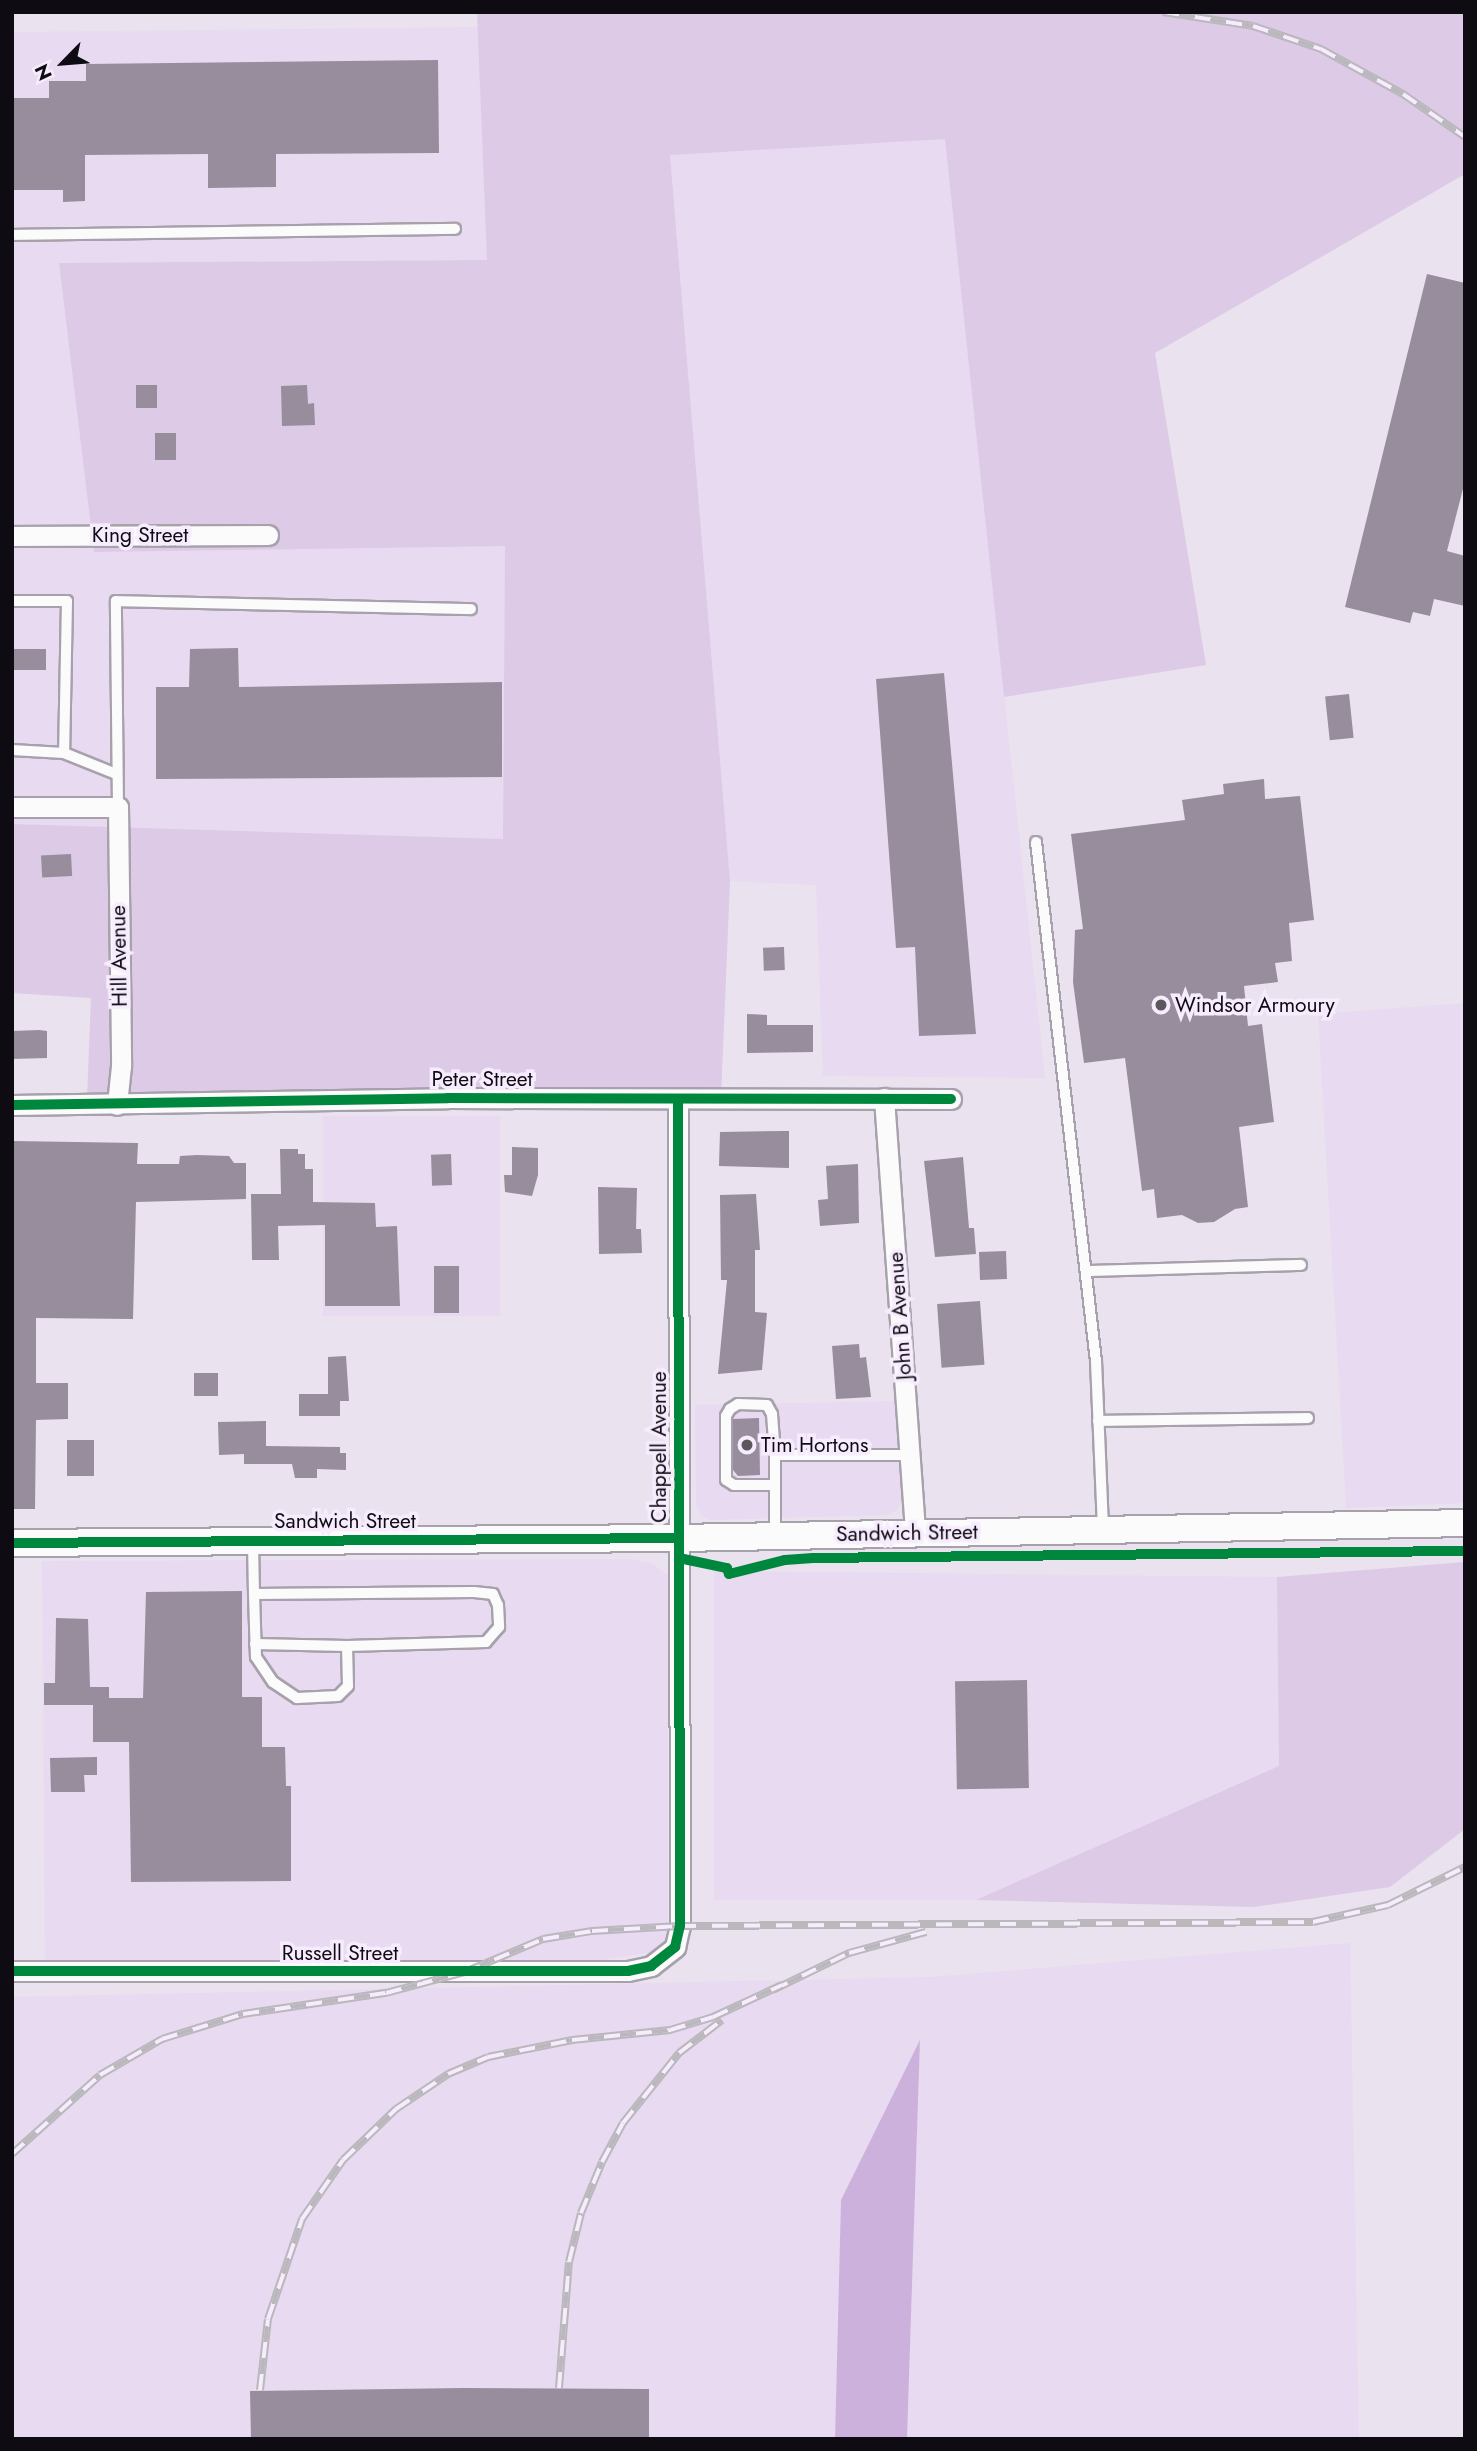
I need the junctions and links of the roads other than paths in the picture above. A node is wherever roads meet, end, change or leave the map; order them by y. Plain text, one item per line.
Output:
1 (455, 229) dead end
2 (12, 235) edge
3 (268, 535) dead end
4 (12, 536) edge
5 (12, 601) edge
6 (471, 609) dead end
7 (12, 750) edge
8 (64, 753) junction
9 (116, 774) junction
10 (12, 807) edge
11 (118, 807) junction
12 (1036, 842) dead end
13 (884, 1098) junction
14 (951, 1099) dead end
15 (678, 1100) junction
16 (12, 1105) edge
17 (117, 1105) junction
18 (1301, 1265) dead end
19 (1086, 1271) junction
20 (1308, 1418) dead end
21 (1098, 1421) junction
22 (775, 1455) junction
23 (909, 1455) junction
24 (775, 1485) junction
25 (1465, 1523) edge
26 (1103, 1530) junction
27 (915, 1533) junction
28 (775, 1536) junction
29 (678, 1538) junction
30 (253, 1542) junction
31 (12, 1543) edge
32 (254, 1594) junction
33 (256, 1644) junction
34 (347, 1646) junction
35 (664, 1958) joint
36 (12, 1972) edge

1 - 2 lane
3 - 4 street, King Street
5 - 8 lane
6 - 9 lane
7 - 8 lane
8 - 9 lane
9 - 11 lane
10 - 11 street
11 - 17 street, Hill Avenue
12 - 19 lane
13 - 14 street, Peter Street
13 - 15 street, Peter Street
13 - 23 street, John B Avenue
15 - 17 street, Peter Street
15 - 29 street, Chappell Avenue
16 - 17 street, Peter Street
18 - 19 lane
19 - 21 lane
20 - 21 lane
21 - 26 lane
22 - 23 lane
22 - 24 lane
22 - 24 lane
23 - 27 street, John B Avenue
24 - 28 lane
25 - 26 main road, Sandwich Street
26 - 27 main road, Sandwich Street
27 - 28 main road, Sandwich Street
28 - 29 main road, Sandwich Street
29 - 30 main road, Sandwich Street
29 - 35 street, Chappell Avenue
30 - 31 main road, Sandwich Street
30 - 32 lane
32 - 33 lane
32 - 34 lane
33 - 34 lane
33 - 34 lane
35 - 36 street, Russell Street

